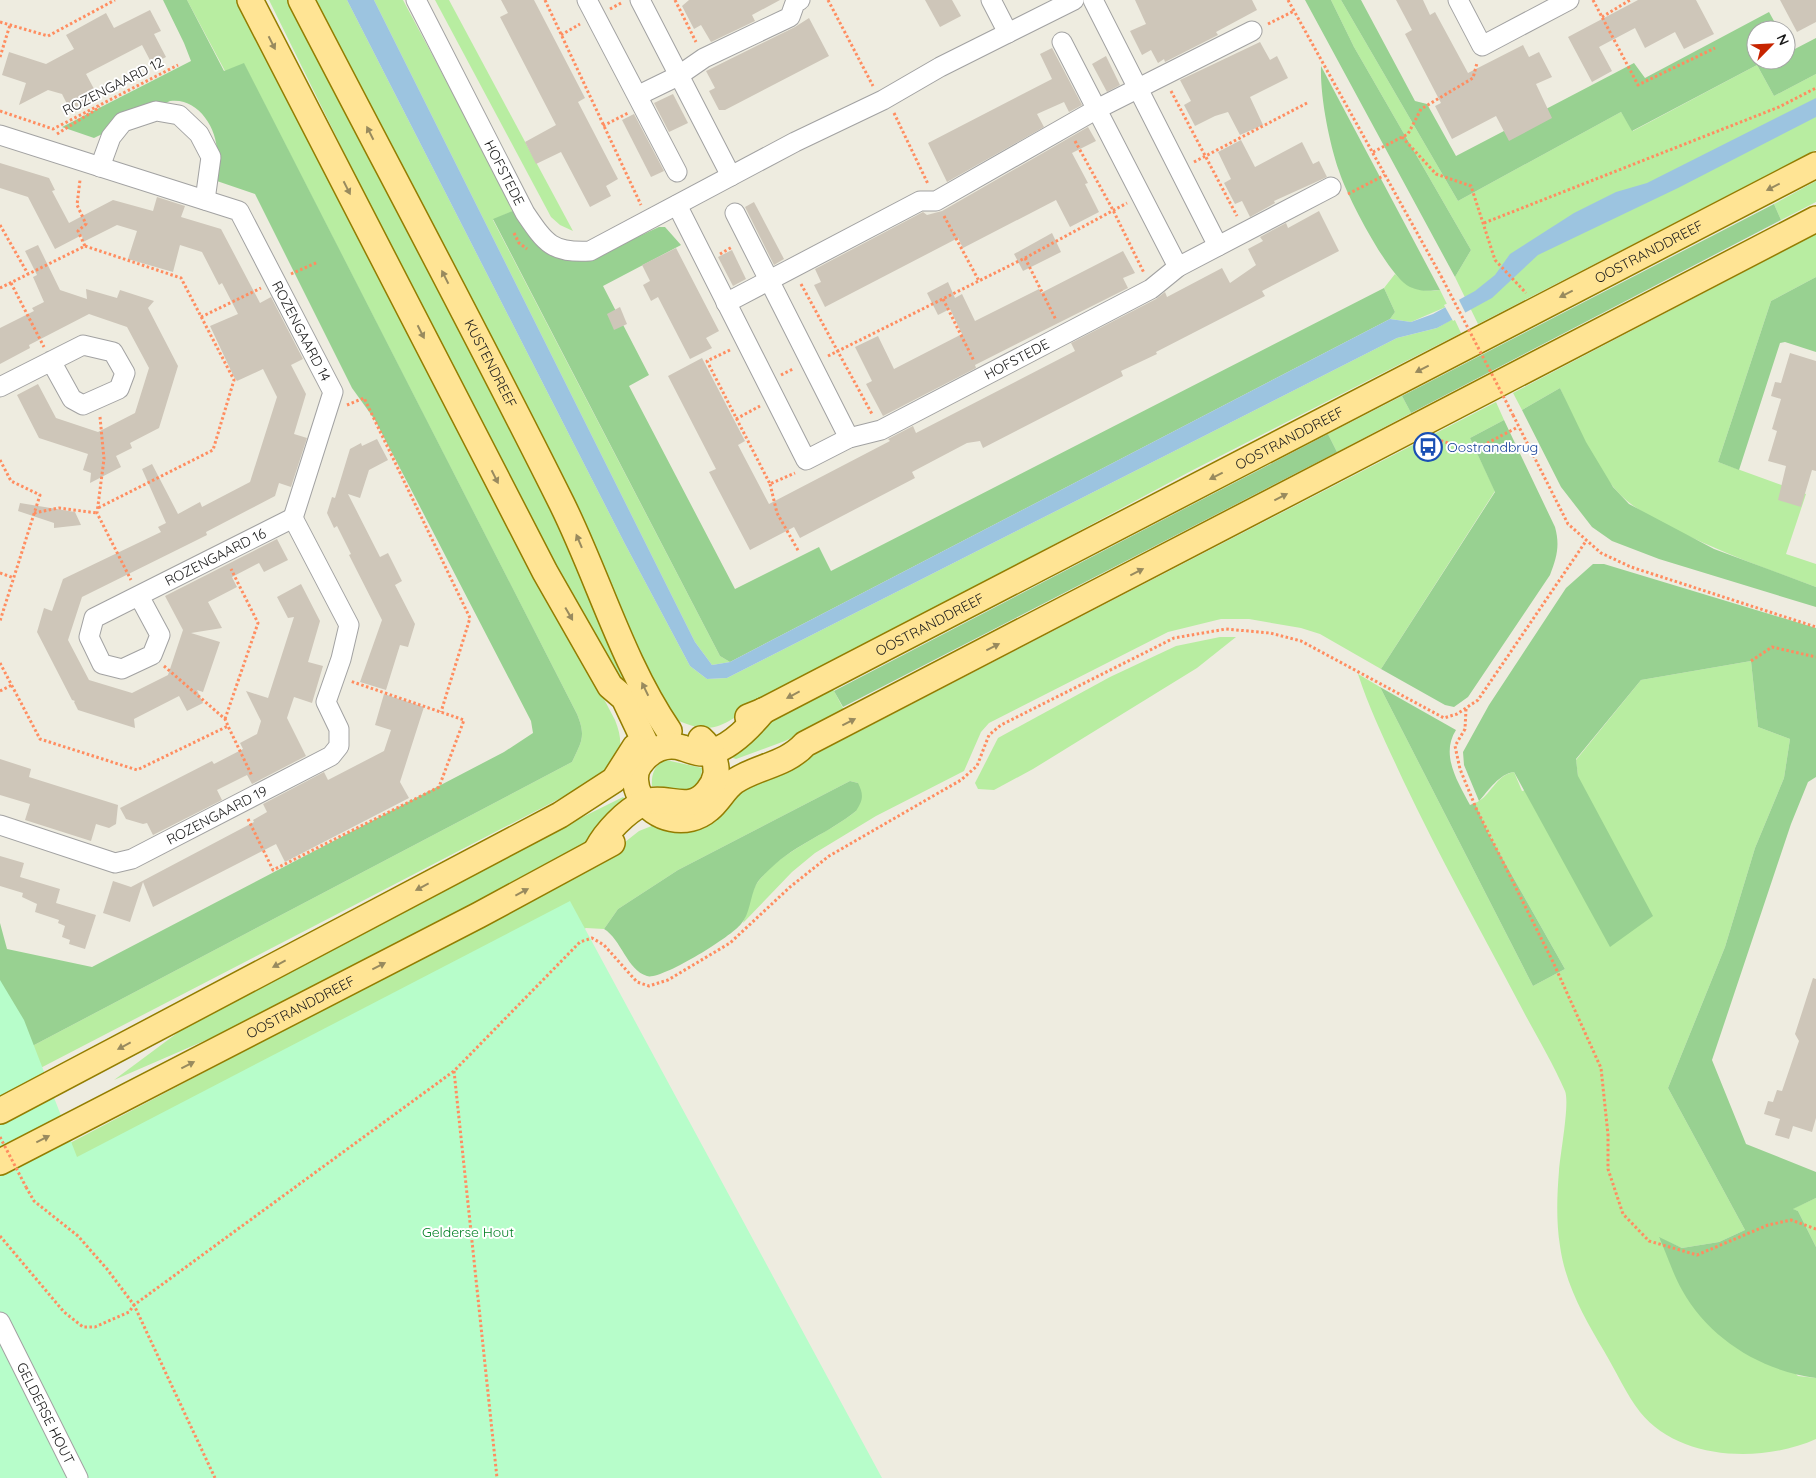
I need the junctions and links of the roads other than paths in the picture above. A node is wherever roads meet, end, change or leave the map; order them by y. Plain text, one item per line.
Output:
1 (250, 0) edge
2 (301, 0) edge
3 (416, 0) edge
4 (587, 0) edge
5 (640, 0) edge
6 (800, 0) edge
7 (991, 0) edge
8 (1074, 0) edge
9 (1093, 0) edge
10 (1458, 0) edge
11 (1569, 0) edge
12 (1252, 31) road end
13 (1008, 33) junction
14 (1062, 42) dead end
15 (678, 76) junction
16 (1138, 89) junction
17 (641, 100) junction
18 (1097, 110) junction
19 (0, 135) edge
20 (91, 164) junction
21 (1816, 165) edge
22 (678, 172) dead end
23 (731, 176) junction
24 (1338, 191) road end
25 (205, 200) junction
26 (677, 205) junction
27 (736, 213) dead end
28 (1816, 219) edge
29 (1218, 246) junction
30 (1178, 267) junction
31 (770, 281) junction
32 (726, 302) junction
33 (51, 361) junction
34 (0, 387) edge
35 (849, 438) junction
36 (293, 518) junction
37 (138, 596) junction
38 (669, 731) junction
39 (707, 746) junction
40 (643, 747) junction
41 (627, 777) junction
42 (722, 782) junction
43 (649, 807) junction
44 (0, 825) edge
45 (0, 1111) edge
46 (0, 1162) edge
47 (0, 1322) edge
48 (78, 1478) edge

1 -> 40 main road
38 -> 2 main road, KUSTENDREEF
3 - 26 street, HOFSTEDE
4 - 17 street
5 - 15 street
6 - 15 street
7 - 13 street
8 - 13 street, HOFSTEDE
9 - 16 street
10 - 11 street
12 - 16 street
13 - 23 street, HOFSTEDE
14 - 18 street
15 - 17 street
15 - 23 street
16 - 18 street
16 - 29 street
17 - 22 street
18 - 30 street
18 - 31 street
19 - 20 street, ROZENGAARD 14
20 - 25 street, ROZENGAARD 14
20 - 25 street
21 -> 39 main road, OOSTRANDDREEF
23 - 26 street, HOFSTEDE
24 - 29 street, HOFSTEDE
25 - 36 street, ROZENGAARD 14
26 - 32 street
27 - 31 street
42 -> 28 main road
29 - 30 street, HOFSTEDE
30 - 35 street, HOFSTEDE
31 - 32 street
31 - 35 street
32 - 35 street, HOFSTEDE
33 - 33 street
33 - 34 street
36 - 37 street, ROZENGAARD 16
36 - 44 street, ROZENGAARD 19
37 - 37 street, ROZENGAARD 16
38 - 39 main road
38 - 40 main road
39 - 40 main road
39 - 42 main road
40 - 41 main road
41 - 43 main road
41 -> 45 main road
42 - 43 main road
46 -> 43 main road, OOSTRANDDREEF
47 - 48 street, GELDERSE HOUT

